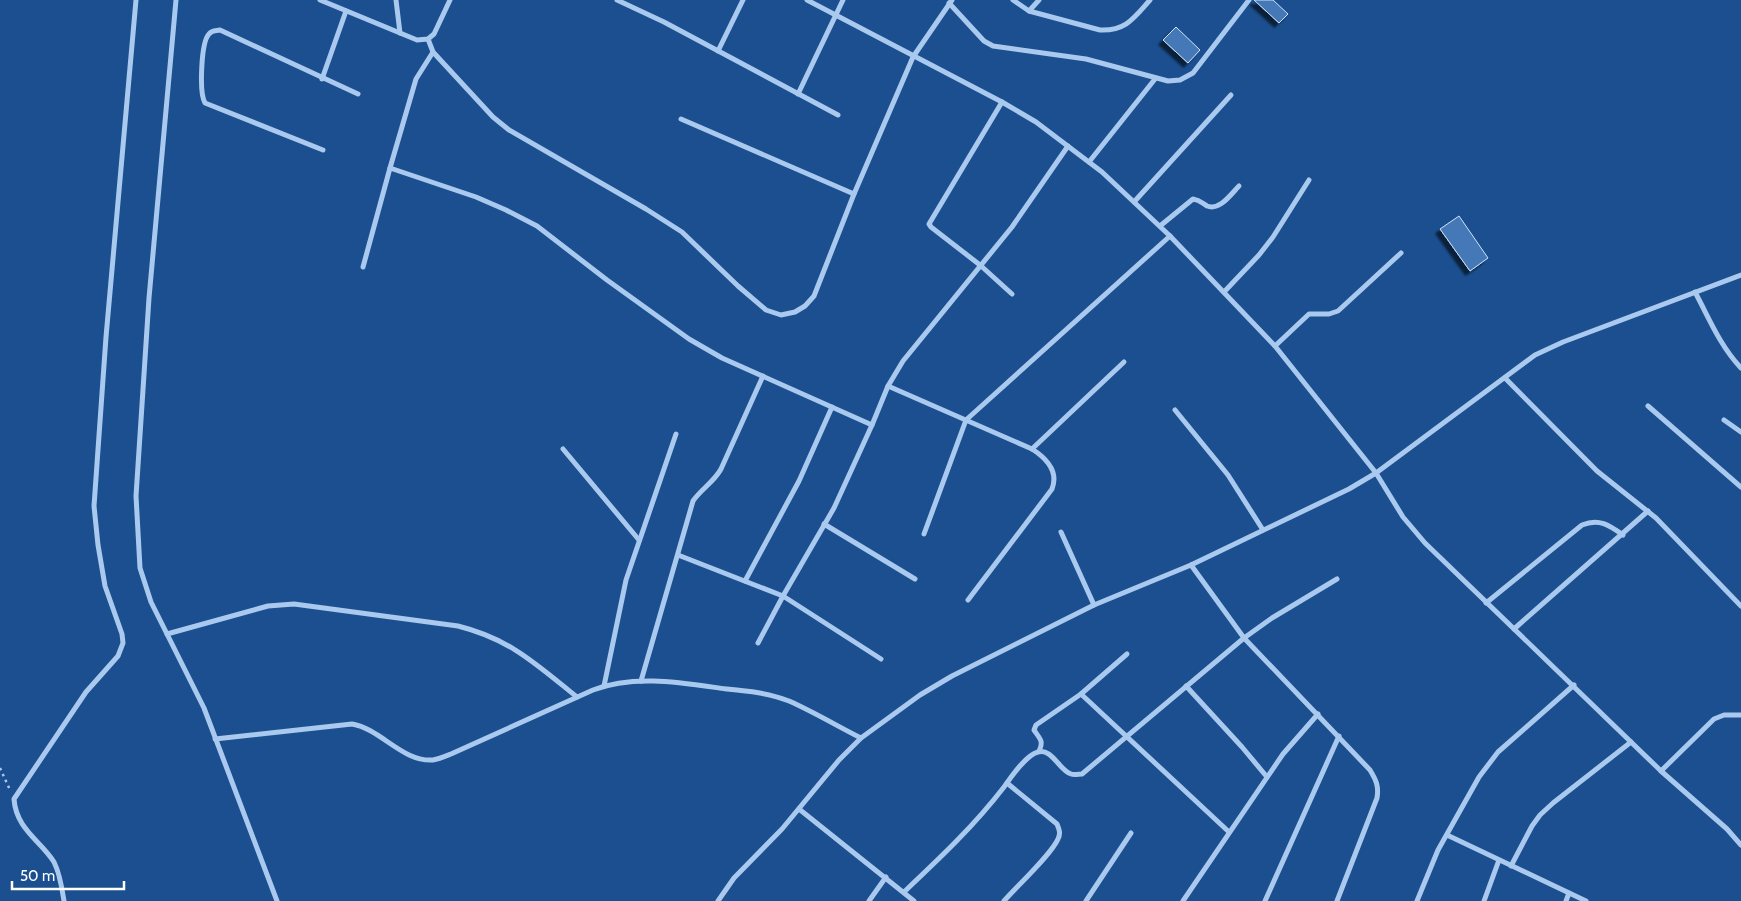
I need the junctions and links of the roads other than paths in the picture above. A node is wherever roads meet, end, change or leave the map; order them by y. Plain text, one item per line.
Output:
1 (136, 0) edge
2 (176, 0) edge
3 (320, 0) edge
4 (396, 0) edge
5 (450, 0) edge
6 (617, 0) edge
7 (743, 0) edge
8 (807, 0) edge
9 (843, 0) edge
10 (1013, 0) edge
11 (1039, 0) edge
12 (1150, 0) edge
13 (1249, 0) edge
14 (951, 2) edge
15 (346, 11) junction
16 (1029, 11) junction
17 (835, 15) junction
18 (400, 33) junction
19 (428, 39) junction
20 (718, 51) junction
21 (432, 52) junction
22 (913, 57) junction
23 (322, 79) junction
24 (1155, 79) junction
25 (358, 94) dead end
26 (798, 94) junction
27 (1231, 94) dead end
28 (1002, 102) junction
29 (838, 115) dead end
30 (681, 119) dead end
31 (1068, 146) junction
32 (323, 150) dead end
33 (1089, 162) junction
34 (390, 168) junction
35 (1309, 180) dead end
36 (1239, 186) dead end
37 (854, 194) junction
38 (1134, 202) junction
39 (1160, 226) junction
40 (1170, 236) junction
41 (1401, 253) dead end
42 (980, 265) junction
43 (363, 267) dead end
44 (1741, 275) edge
45 (1224, 292) junction
46 (1695, 292) junction
47 (1012, 294) dead end
48 (1275, 346) junction
49 (1124, 362) dead end
50 (1741, 368) edge
51 (763, 376) junction
52 (1505, 378) junction
53 (888, 386) junction
54 (1648, 406) dead end
55 (832, 407) junction
56 (1175, 410) dead end
57 (966, 420) junction
58 (1724, 420) dead end
59 (872, 425) junction
60 (1741, 432) edge
61 (676, 434) dead end
62 (563, 449) dead end
63 (1032, 449) junction
64 (1376, 473) junction
65 (1741, 487) edge
66 (1648, 511) junction
67 (824, 524) junction
68 (1263, 530) junction
69 (1061, 532) dead end
70 (924, 534) dead end
71 (1623, 535) junction
72 (639, 540) junction
73 (678, 555) junction
74 (1191, 565) junction
75 (915, 579) dead end
76 (1337, 579) dead end
77 (745, 581) junction
78 (783, 596) junction
79 (968, 600) dead end
80 (1486, 603) junction
81 (1094, 605) junction
82 (1741, 606) edge
83 (1514, 629) junction
84 (167, 634) junction
85 (1244, 638) junction
86 (758, 642) dead end
87 (1127, 654) dead end
88 (881, 659) dead end
89 (641, 681) junction
90 (1574, 685) junction
91 (604, 686) junction
92 (1186, 686) junction
93 (1081, 694) junction
94 (577, 697) junction
95 (1318, 714) junction
96 (1741, 715) edge
97 (1339, 736) junction
98 (1127, 737) junction
99 (861, 738) junction
100 (215, 739) junction
101 (1632, 742) junction
102 (1039, 751) junction
103 (1661, 771) junction
104 (1267, 777) junction
105 (1007, 783) junction
106 (799, 809) junction
107 (1229, 832) junction
108 (1131, 833) dead end
109 (1446, 835) junction
110 (1741, 845) edge
111 (1499, 860) junction
112 (1511, 866) junction
113 (886, 877) junction
114 (904, 892) junction
115 (1569, 893) junction
116 (64, 901) edge
117 (277, 901) edge
118 (718, 901) edge
119 (869, 901) edge
120 (914, 901) edge
121 (1004, 901) edge
122 (1086, 901) edge
123 (1182, 901) edge
124 (1265, 901) edge
125 (1337, 901) edge
126 (1417, 901) edge
127 (1484, 901) edge
128 (1566, 901) edge
129 (1586, 901) edge

1 - 116 street
2 - 84 street
3 - 15 street
4 - 18 street
5 - 19 street
6 - 20 street
7 - 20 street
8 - 17 street
9 - 17 street
10 - 16 street
11 - 16 street
12 - 16 street
13 - 24 street
14 - 22 street
14 - 24 street
15 - 18 street
15 - 23 street
17 - 22 street
17 - 26 street
18 - 19 street
19 - 21 street
20 - 26 street
21 - 34 street
21 - 37 street
22 - 28 street
22 - 37 street
23 - 25 street
23 - 32 street
24 - 33 street
26 - 29 street
27 - 38 street
28 - 31 street
28 - 42 street
30 - 37 street
31 - 33 street
31 - 42 street
33 - 38 street
34 - 43 street
34 - 51 street
35 - 45 street
36 - 39 street
38 - 39 street
39 - 40 street
40 - 45 street
40 - 57 street
41 - 48 street
42 - 47 street
42 - 53 street
44 - 46 street
45 - 48 street
46 - 50 street
46 - 52 street
48 - 64 street
49 - 63 street
51 - 55 street
51 - 73 street
52 - 64 street
52 - 66 street
53 - 57 street
53 - 59 street
54 - 65 street
55 - 59 street
55 - 77 street
56 - 68 street
57 - 63 street
57 - 70 street
58 - 60 street
59 - 67 street
61 - 72 street
62 - 72 street
63 - 79 street
64 - 68 street
64 - 80 street
66 - 71 street
66 - 82 street
67 - 75 street
67 - 78 street
68 - 74 street
69 - 81 street
71 - 80 street
71 - 83 street
72 - 91 street
73 - 77 street
73 - 89 street
74 - 81 street
74 - 85 street
76 - 85 street
77 - 78 street
78 - 86 street
78 - 88 street
80 - 83 street
81 - 99 street
83 - 90 street
84 - 94 street
84 - 100 street
85 - 92 street
85 - 95 street
87 - 93 street
89 - 91 street
89 - 99 street
90 - 101 street
90 - 109 street
91 - 94 street
92 - 98 street
92 - 104 street
93 - 98 street
93 - 102 street
94 - 100 street
95 - 97 street
95 - 104 street
96 - 103 street
97 - 124 street
97 - 125 street
98 - 102 street
98 - 107 street
99 - 106 street
100 - 117 street
101 - 103 street
101 - 112 street
102 - 105 street
103 - 110 street
104 - 107 street
105 - 114 street
105 - 121 street
106 - 113 street
106 - 118 street
107 - 123 street
108 - 122 street
109 - 111 street
109 - 126 street
111 - 112 street
111 - 127 street
112 - 115 street
113 - 114 street
113 - 119 street
114 - 120 street
115 - 128 street
115 - 129 street

